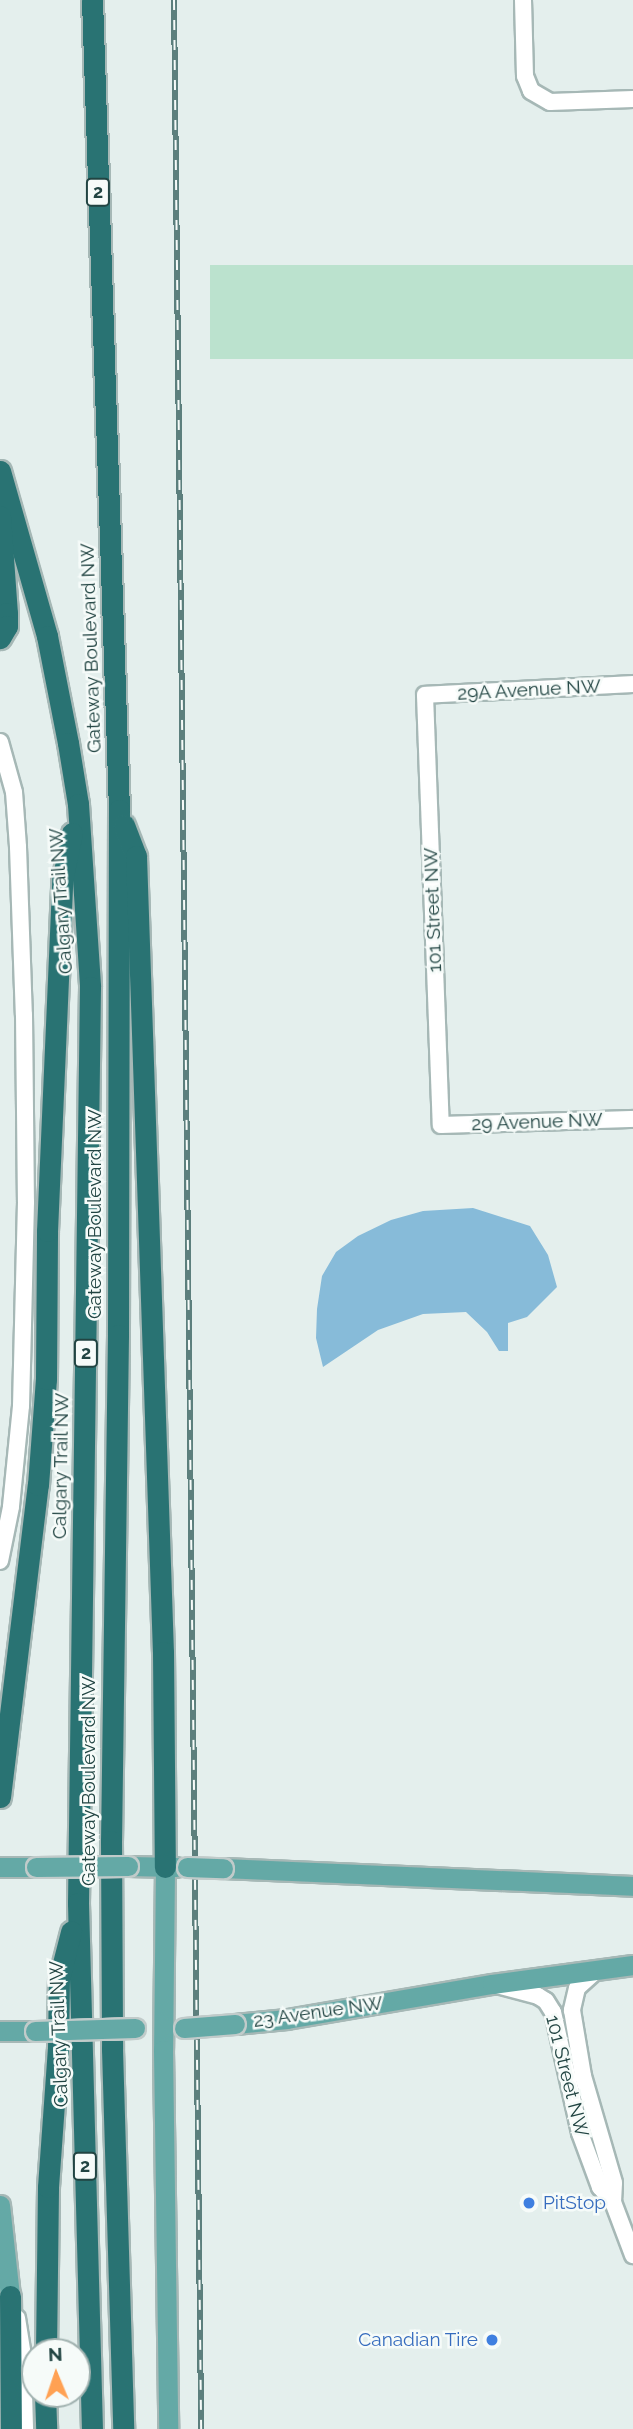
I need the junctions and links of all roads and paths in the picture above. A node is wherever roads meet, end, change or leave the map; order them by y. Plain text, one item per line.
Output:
1 (92, 0) edge
2 (523, 0) edge
3 (633, 99) edge
4 (0, 471) edge
5 (0, 516) edge
6 (0, 638) edge
7 (633, 684) edge
8 (425, 695) joint
9 (0, 742) edge
10 (78, 804) junction
11 (119, 810) junction
12 (633, 1119) edge
13 (441, 1125) joint
14 (0, 1561) edge
15 (2, 1762) edge
16 (0, 1797) edge
17 (0, 1867) edge
18 (165, 1867) junction
19 (633, 1886) edge
20 (78, 1903) junction
21 (633, 1965) edge
22 (598, 1969) junction
23 (492, 1984) junction
24 (164, 2028) junction
25 (0, 2031) edge
26 (613, 2202) junction
27 (0, 2205) edge
28 (626, 2215) edge
29 (633, 2255) edge
30 (10, 2295) junction
31 (46, 2338) edge
32 (45, 2408) edge
33 (11, 2429) edge
34 (25, 2429) edge
35 (46, 2429) edge
36 (92, 2429) edge
37 (123, 2429) edge
38 (168, 2429) edge

1 - 11 highway, Gateway Boulevard NW / 2
2 - 3 street
4 - 10 highway, Calgary Trail NW / 2
5 - 6 highway
7 - 8 street, 29A Avenue NW
8 - 13 street, 101 Street NW
9 - 14 street, Calgary Trail NW
10 - 15 highway
10 - 20 highway, Calgary Trail NW / 2
11 - 18 highway
11 - 37 highway, Gateway Boulevard NW / 2
12 - 13 street, 29 Avenue NW
15 - 16 highway
17 - 18 main road, bridge
18 - 19 main road, bridge
18 - 24 main road
20 - 31 highway
20 - 36 highway, Calgary Trail NW / 2
21 - 22 main road, 23 Avenue NW
22 - 23 main road, 23 Avenue NW
22 - 26 street, 101 Street NW
23 - 24 main road, 23 Avenue NW, bridge
23 - 26 street, 101 Street NW
24 - 25 main road, 23 Avenue NW, bridge
24 - 38 main road
26 - 28 street, 101 Street NW
27 - 30 main road
28 - 29 street, 101 Street NW
30 - 33 highway
30 - 34 street
32 - 35 highway

